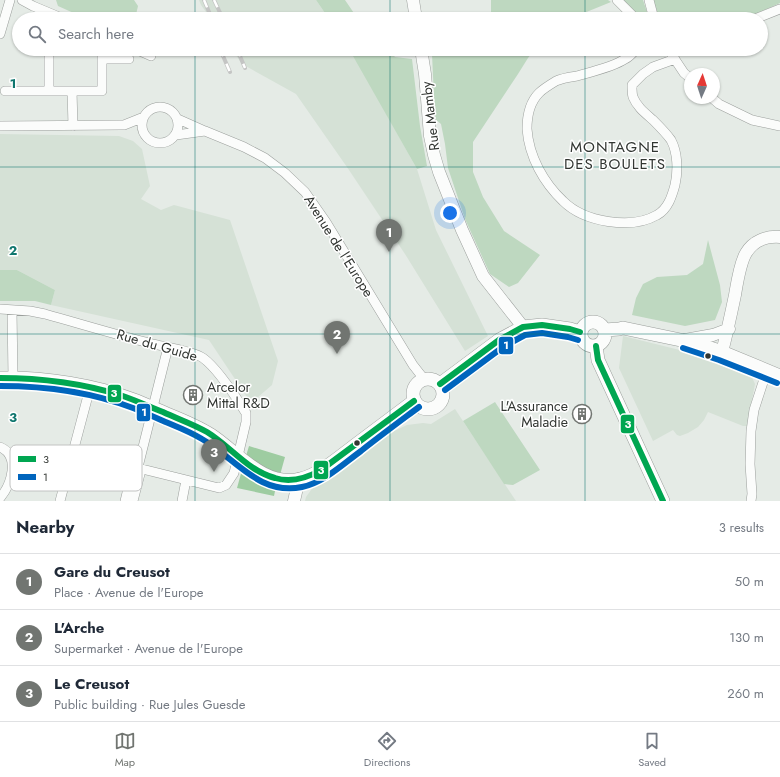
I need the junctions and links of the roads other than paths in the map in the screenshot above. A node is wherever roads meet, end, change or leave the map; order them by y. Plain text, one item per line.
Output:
1 (10, 0) edge
2 (22, 0) edge
3 (412, 0) edge
4 (616, 0) edge
5 (649, 0) edge
6 (780, 9) edge
7 (47, 12) edge
8 (415, 12) edge
9 (629, 12) edge
10 (652, 12) edge
11 (768, 14) edge
12 (0, 34) edge
13 (49, 56) edge
14 (422, 56) edge
15 (629, 56) edge
16 (672, 56) edge
17 (102, 59) joint
18 (129, 59) dead end
19 (674, 59) junction
20 (684, 73) edge
21 (5, 91) dead end
22 (49, 91) junction
23 (72, 91) junction
24 (719, 104) edge
25 (144, 117) junction
26 (178, 119) junction
27 (124, 125) junction
28 (0, 126) edge
29 (73, 126) junction
30 (780, 126) edge
31 (205, 131) junction
32 (144, 134) junction
33 (176, 135) junction
34 (780, 237) edge
35 (0, 309) edge
36 (12, 310) junction
37 (523, 327) junction
38 (729, 329) junction
39 (605, 330) junction
40 (580, 332) junction
41 (685, 340) junction
42 (596, 346) junction
43 (168, 347) junction
44 (722, 352) junction
45 (767, 370) junction
46 (780, 376) edge
47 (6, 378) edge
48 (424, 379) junction
49 (443, 382) junction
50 (90, 388) junction
51 (414, 401) junction
52 (153, 407) junction
53 (75, 445) edge
54 (142, 452) edge
55 (239, 457) junction
56 (142, 469) edge
57 (10, 478) edge
58 (300, 479) junction
59 (186, 480) junction
60 (63, 491) edge
61 (127, 491) edge
62 (136, 491) edge
63 (0, 498) edge
64 (60, 501) edge
65 (125, 501) edge
66 (133, 501) edge
67 (182, 501) edge
68 (294, 501) edge
69 (663, 501) edge
70 (752, 501) edge

1 - 12 street
2 - 7 street
3 - 8 street
4 - 9 street
5 - 10 street
6 - 11 street
13 - 22 street
14 - 37 street, Rue Mamby
15 - 19 street
16 - 19 street
17 - 18 street
17 - 23 street
19 - 20 street
21 - 22 street
22 - 23 street
23 - 29 street
24 - 30 street
25 - 26 street
25 - 27 street
25 - 32 street
26 - 31 street, Avenue de l'Europe
26 - 33 street
27 - 29 street
27 - 32 street
28 - 29 street
31 - 33 street
31 - 48 street, Avenue de l'Europe
32 - 33 street
34 - 38 street
35 - 36 street, Rue du Guide
36 - 43 street, Rue du Guide
36 - 47 street
37 - 40 main road
37 - 49 main road
38 - 41 street
38 - 44 street
39 - 40 main road
39 - 41 main road
39 - 42 main road
40 - 42 main road
41 - 44 main road
42 - 69 main road
43 - 52 street
43 - 55 street, Rue du Guide
44 - 45 main road
45 - 46 main road
45 - 70 street
47 - 50 main road
48 - 49 main road
48 - 51 main road
49 - 51 main road
50 - 52 main road
50 - 53 street
51 - 58 main road
52 - 54 street
52 - 55 main road
55 - 58 main road
55 - 59 street, Rue du Guide
56 - 59 street, Rue du Guide
57 - 63 street
58 - 68 street
59 - 67 street
60 - 64 street
61 - 65 street
62 - 66 street

